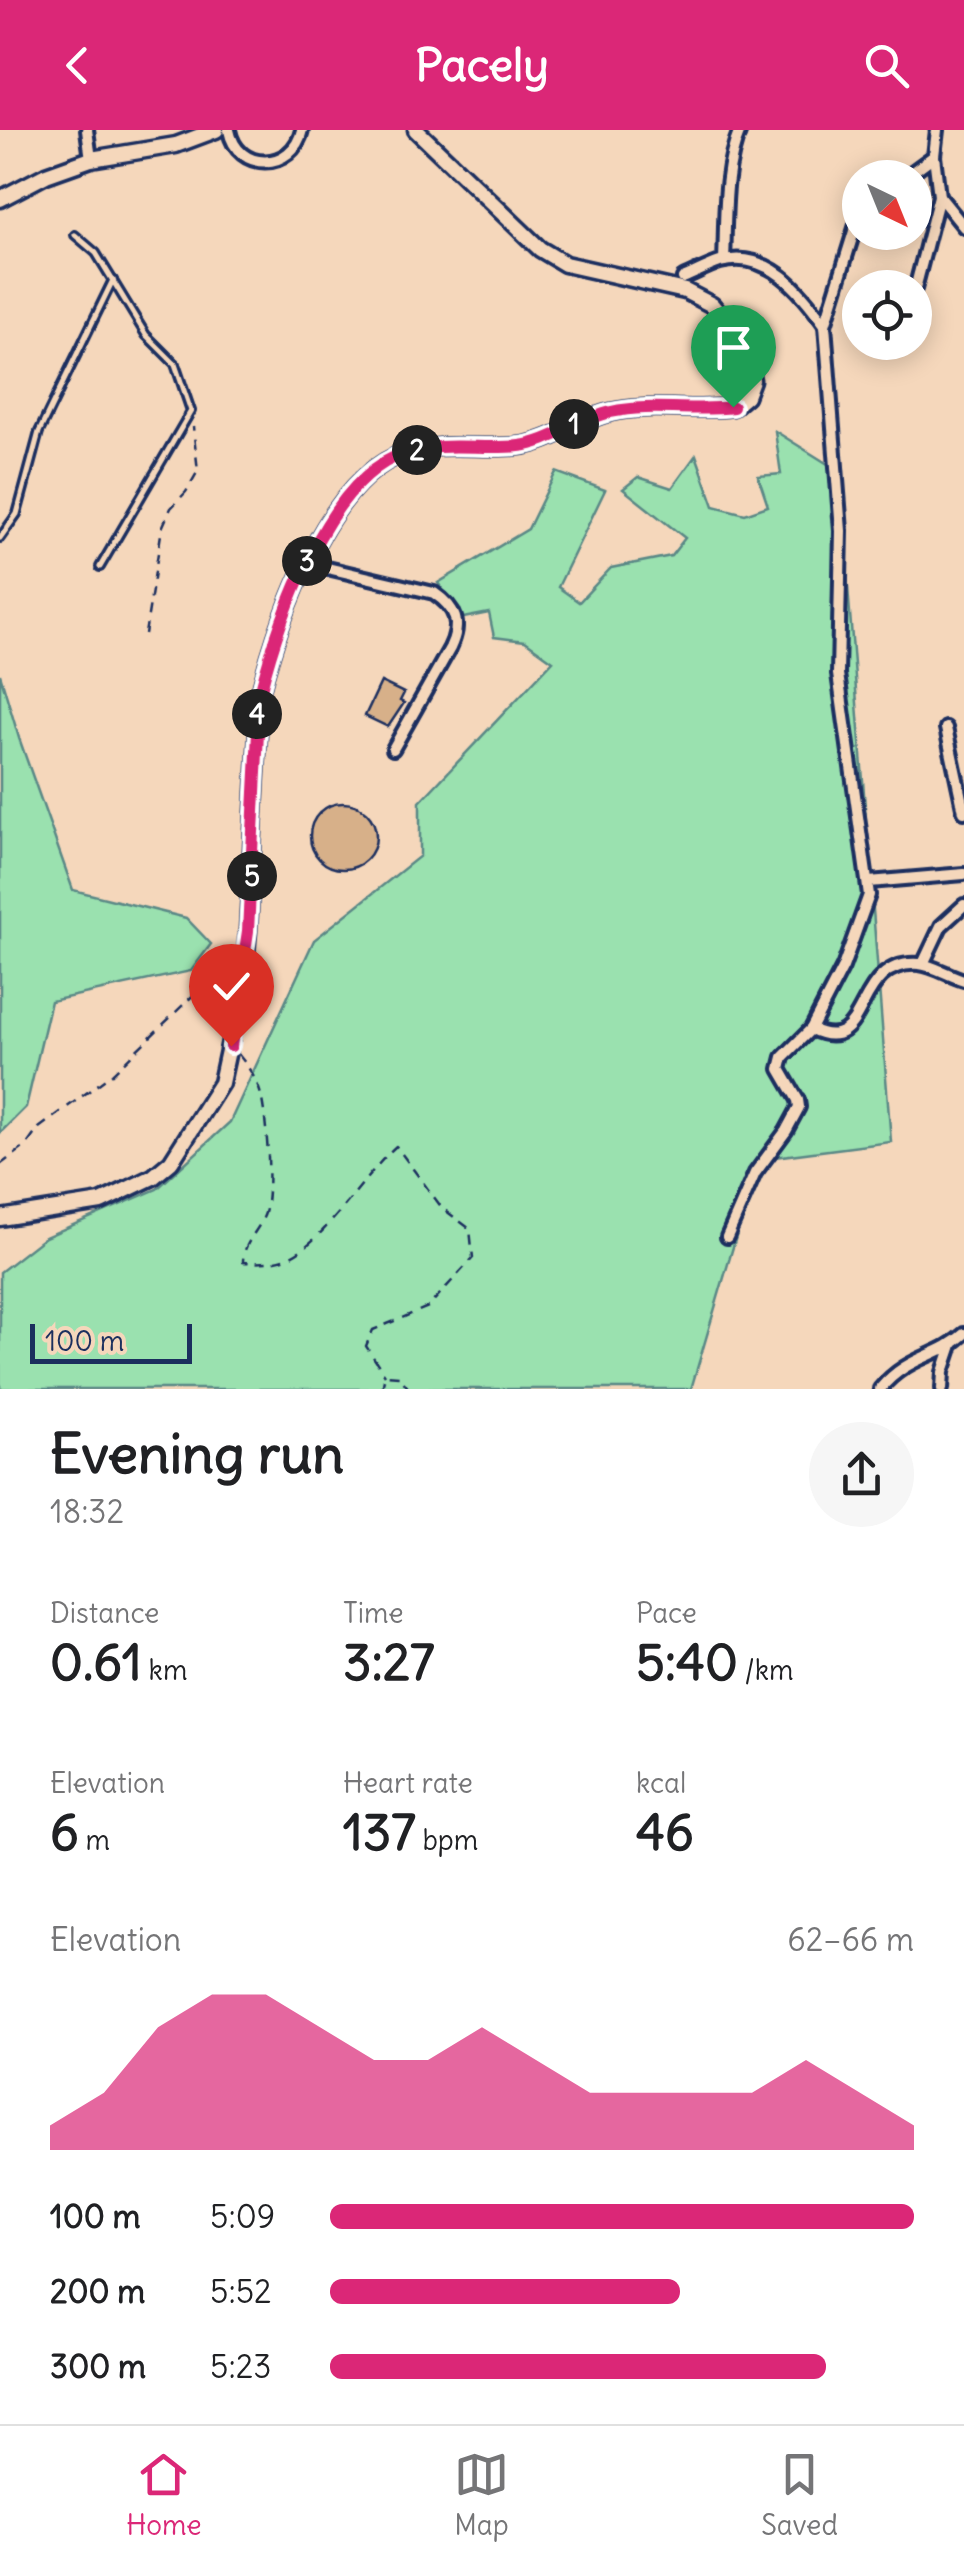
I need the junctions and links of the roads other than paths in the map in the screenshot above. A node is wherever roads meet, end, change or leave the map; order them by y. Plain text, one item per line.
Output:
1 (87, 130) edge
2 (216, 130) edge
3 (229, 130) edge
4 (302, 130) edge
5 (416, 130) edge
6 (740, 130) edge
7 (937, 130) edge
8 (934, 156) junction
9 (91, 159) junction
10 (929, 160) edge
11 (939, 196) junction
12 (0, 199) edge
13 (964, 227) edge
14 (74, 235) dead end
15 (848, 250) edge
16 (724, 261) junction
17 (920, 270) edge
18 (682, 278) dead end
19 (113, 280) junction
20 (825, 325) junction
21 (0, 538) edge
22 (306, 563) junction
23 (100, 566) dead end
24 (946, 728) dead end
25 (393, 748) dead end
26 (964, 812) edge
27 (964, 874) edge
28 (869, 882) junction
29 (964, 905) edge
30 (922, 964) junction
31 (964, 980) edge
32 (811, 1029) junction
33 (0, 1218) edge
34 (728, 1236) dead end
35 (964, 1334) edge
36 (952, 1345) junction
37 (880, 1389) edge
38 (942, 1389) edge

1 - 9 street
2 - 9 main road
3 - 4 street
5 - 22 main road
6 - 16 street
7 - 8 street
8 - 10 street
8 - 11 street
9 - 12 main road
11 - 13 street
11 - 17 street
14 - 19 lane
15 - 20 street
16 - 18 street
16 - 20 street
19 - 21 lane
19 - 23 lane
20 - 28 street
22 - 25 street
22 - 33 main road
24 - 26 street
27 - 28 street
28 - 32 street
29 - 30 street
30 - 31 street
30 - 32 street
32 - 34 street
35 - 36 street
36 - 37 street
36 - 38 street

